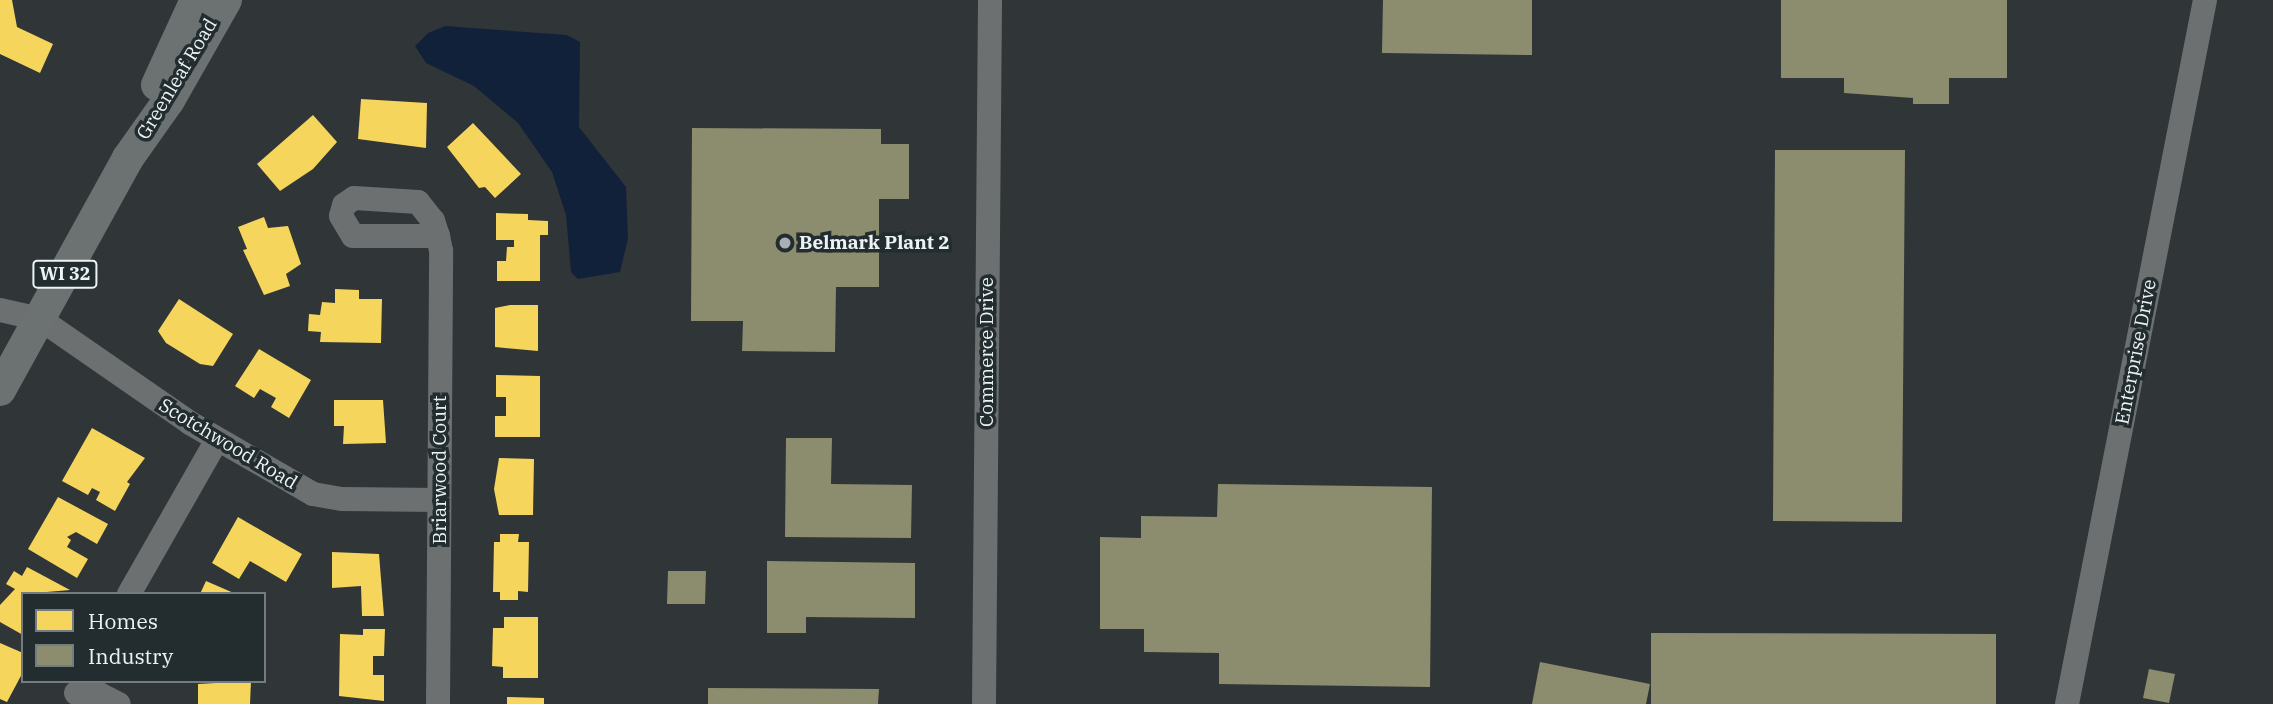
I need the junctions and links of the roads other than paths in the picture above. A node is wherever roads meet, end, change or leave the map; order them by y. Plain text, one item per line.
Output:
1 (196, 0) edge
2 (226, 0) edge
3 (990, 0) edge
4 (2205, 0) edge
5 (128, 158) junction
6 (438, 236) dead end
7 (0, 310) edge
8 (40, 319) junction
9 (0, 390) edge
10 (217, 440) junction
11 (439, 500) junction
12 (131, 592) edge
13 (77, 693) edge
14 (119, 704) edge
15 (438, 704) edge
16 (984, 704) edge
17 (2067, 704) edge

1 - 5 main road, Greenleaf Road / WI 32
2 - 5 main road, Greenleaf Road / WI 32
3 - 16 street, Commerce Drive
4 - 17 street, Enterprise Drive
5 - 8 main road, Greenleaf Road / WI 32
6 - 11 street, Briarwood Court
7 - 8 street
8 - 9 main road, Greenleaf Road / WI 32
8 - 10 street, Scotchwood Road
10 - 11 street, Scotchwood Road
10 - 12 street
11 - 15 street, Briarwood Court
13 - 14 street

